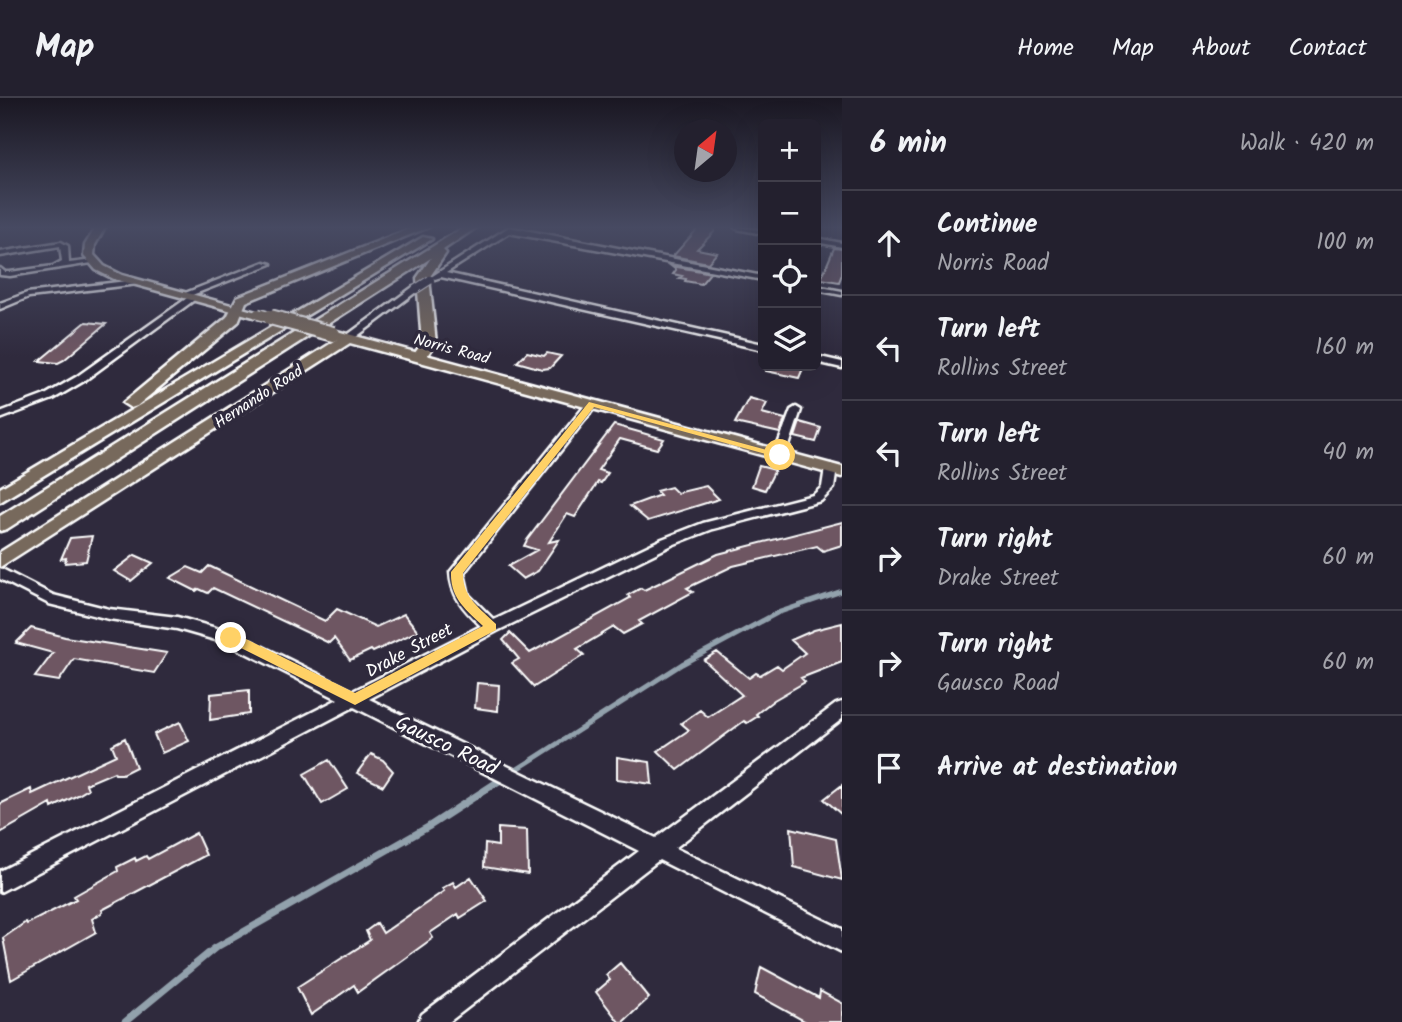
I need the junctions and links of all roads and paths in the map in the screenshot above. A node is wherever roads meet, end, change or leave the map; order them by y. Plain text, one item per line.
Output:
1 (52, 270) edge
2 (104, 270) edge
3 (252, 270) edge
4 (316, 270) edge
5 (387, 270) edge
6 (393, 270) edge
7 (428, 270) edge
8 (445, 270) edge
9 (722, 270) edge
10 (2, 272) edge
11 (434, 277) junction
12 (758, 277) edge
13 (41, 282) junction
14 (135, 282) junction
15 (821, 289) edge
16 (842, 293) edge
17 (27, 295) junction
18 (188, 297) junction
19 (0, 306) edge
20 (236, 308) junction
21 (341, 336) junction
22 (758, 346) edge
23 (419, 357) junction
24 (821, 360) edge
25 (842, 365) edge
26 (592, 404) junction
27 (796, 411) dead end
28 (0, 416) edge
29 (780, 455) junction
30 (836, 470) edge
31 (36, 474) junction
32 (0, 496) edge
33 (0, 525) edge
34 (0, 561) edge
35 (0, 573) edge
36 (492, 627) junction
37 (355, 700) junction
38 (842, 709) edge
39 (656, 849) junction
40 (0, 882) edge
41 (842, 941) edge
42 (430, 1022) edge

1 - 13 street
2 - 14 main road, Norris Road
3 - 18 street
4 - 20 highway
5 - 31 highway
6 - 33 highway
7 - 23 highway
8 - 11 street, Hernando Road
9 - 12 street
10 - 13 street
10 - 17 street
11 - 21 street, Hernando Road, bridge
11 - 22 street
13 - 14 street
13 - 17 street
14 - 18 main road, Norris Road
15 - 16 street
17 - 19 street
18 - 20 main road, Norris Road
18 - 28 street
20 - 21 main road, Norris Road, bridge
20 - 31 highway
21 - 23 main road, Norris Road
21 - 34 main road, Hernando Road
23 - 26 main road, Norris Road
24 - 25 street
26 - 29 main road, Norris Road
26 - 36 street
27 - 29 street
29 - 30 main road, Norris Road
30 - 36 street, Drake Street
31 - 32 highway
35 - 37 street, Gausco Road
36 - 37 street, Drake Street
37 - 39 street, Gausco Road
37 - 40 street, Drake Street
38 - 39 street
39 - 41 street, Gausco Road
39 - 42 street

